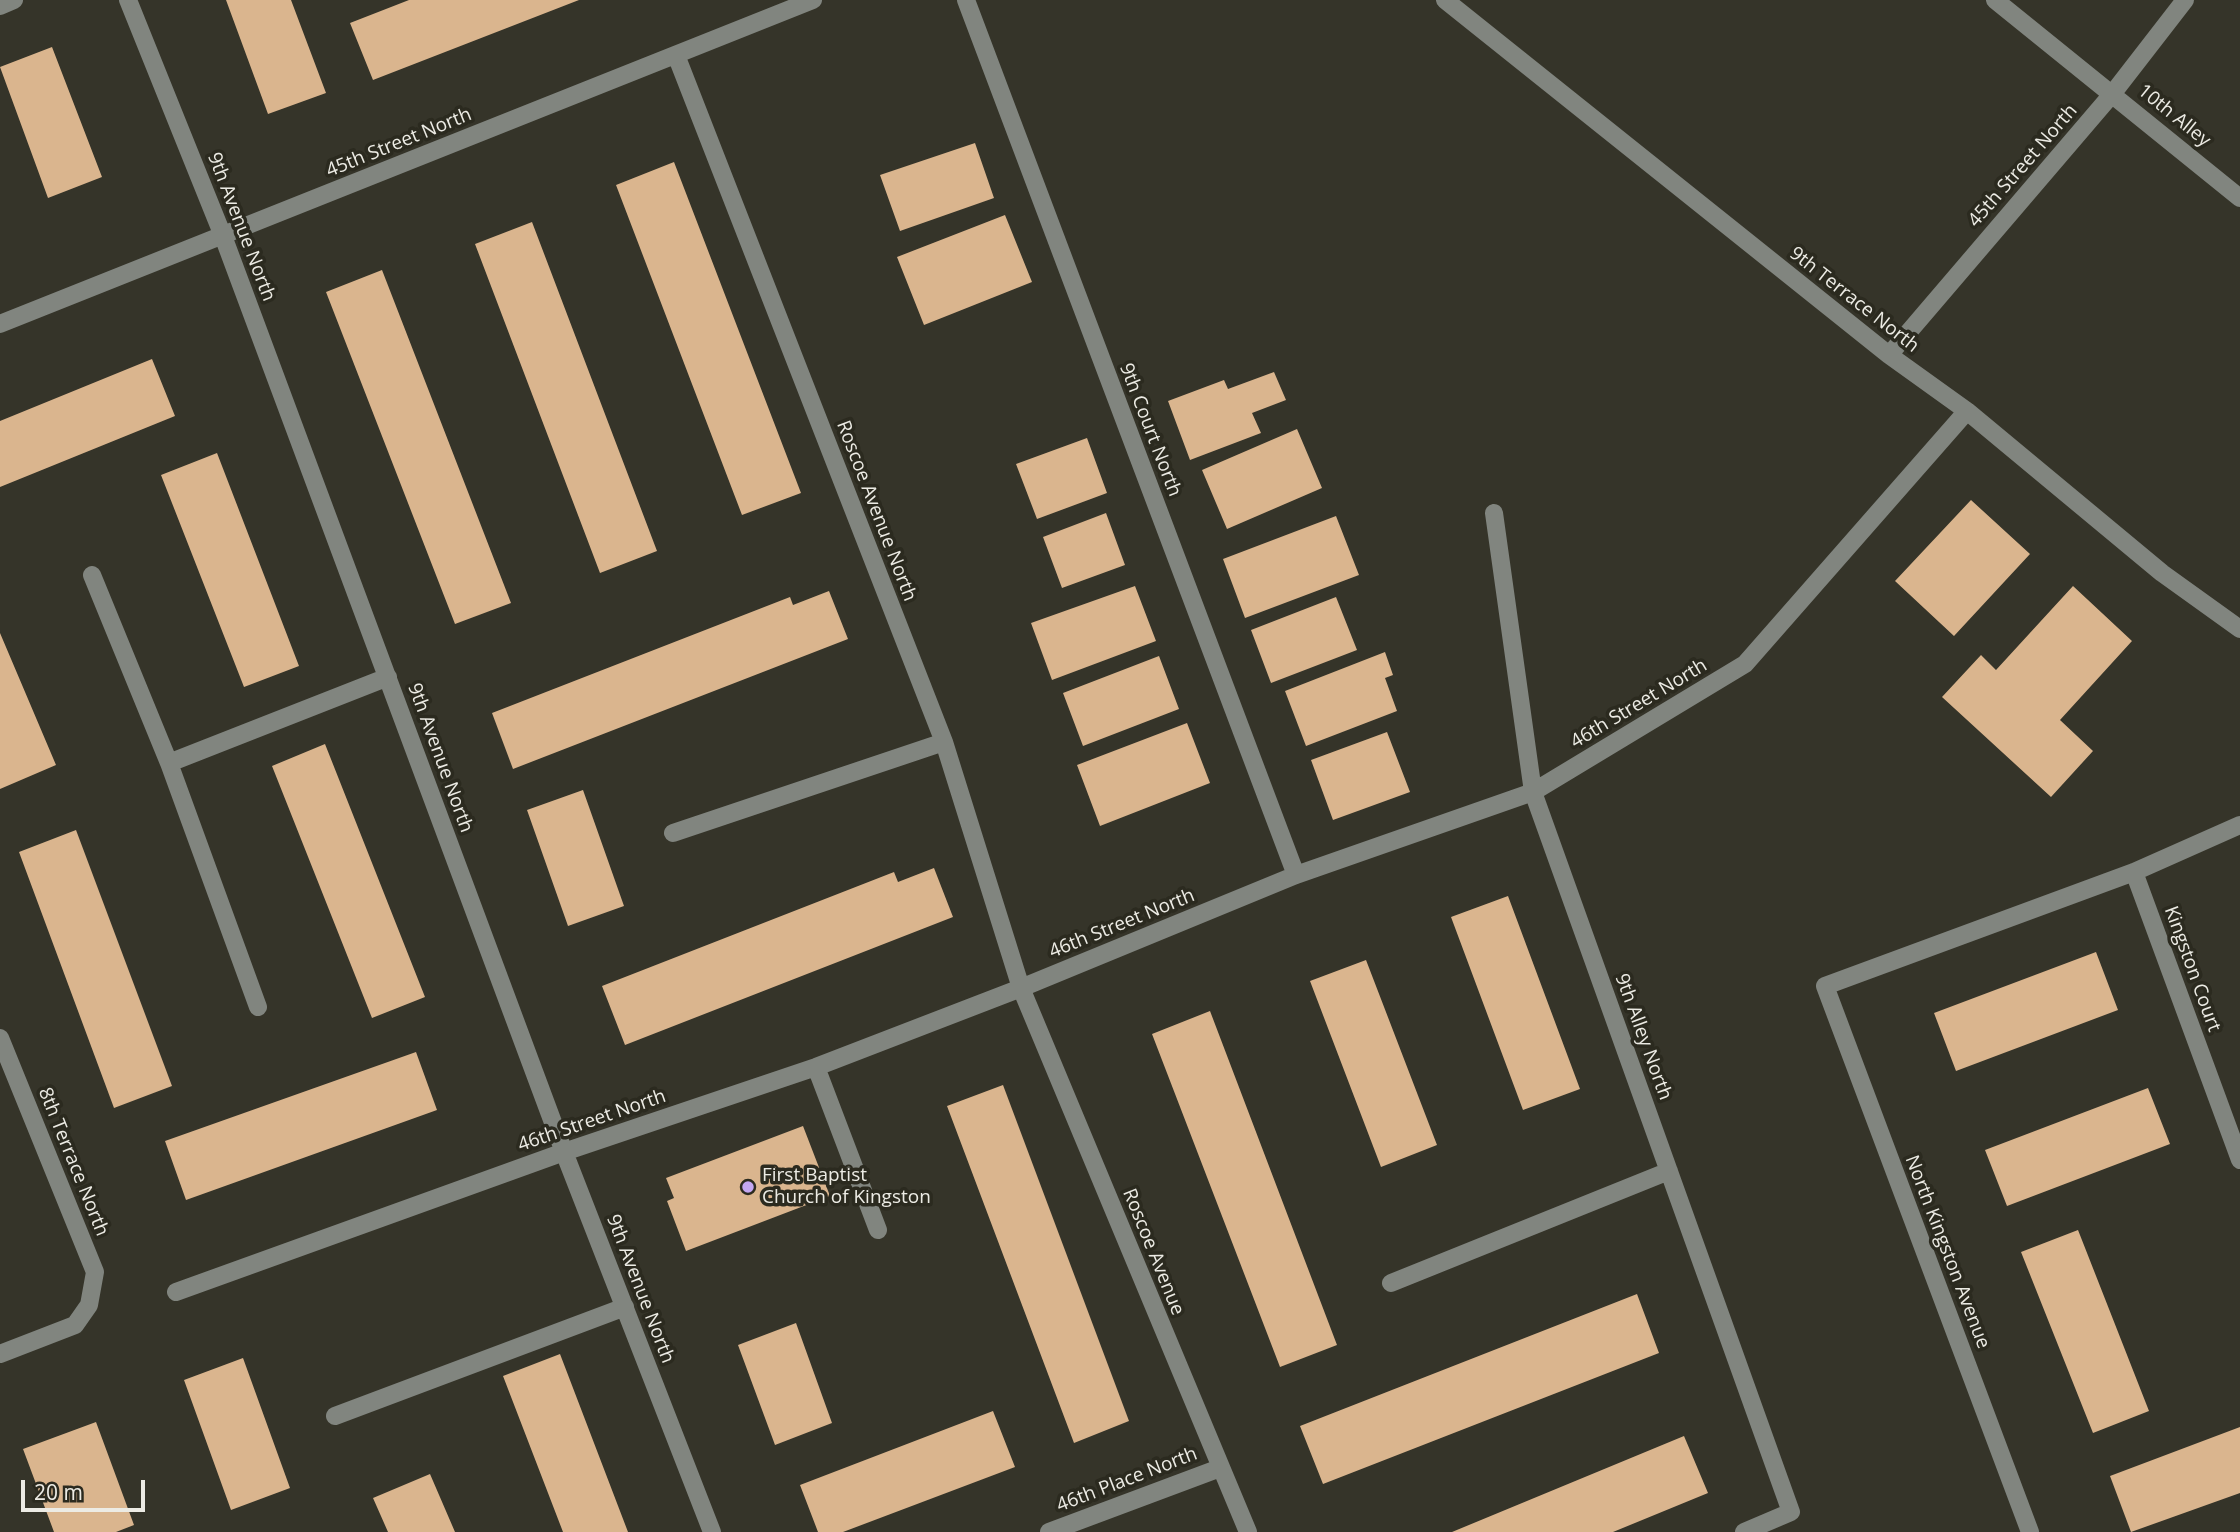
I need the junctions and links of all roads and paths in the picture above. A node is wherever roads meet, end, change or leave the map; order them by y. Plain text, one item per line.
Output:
1 (14, 0) edge
2 (128, 0) edge
3 (813, 0) edge
4 (965, 0) edge
5 (1445, 0) edge
6 (1995, 0) edge
7 (2185, 0) edge
8 (0, 6) edge
9 (676, 55) junction
10 (2113, 93) junction
11 (2240, 198) edge
12 (223, 236) junction
13 (0, 324) edge
14 (1889, 355) junction
15 (1967, 411) junction
16 (1494, 513) dead end
17 (92, 575) dead end
18 (2240, 629) edge
19 (388, 677) junction
20 (944, 742) junction
21 (169, 762) junction
22 (1533, 792) junction
23 (2240, 825) edge
24 (673, 833) dead end
25 (2134, 872) junction
26 (1296, 875) junction
27 (1021, 988) junction
28 (258, 1007) dead end
29 (0, 1038) edge
30 (816, 1067) junction
31 (564, 1152) junction
32 (2240, 1160) edge
33 (1669, 1171) junction
34 (878, 1230) dead end
35 (1391, 1283) dead end
36 (176, 1292) dead end
37 (625, 1307) junction
38 (0, 1354) edge
39 (335, 1416) dead end
40 (1220, 1468) junction
41 (712, 1532) edge
42 (1049, 1532) edge
43 (1248, 1532) edge
44 (1744, 1532) edge
45 (2030, 1532) edge

1 - 8 street
2 - 12 street, 9th Avenue North
3 - 9 street, 45th Street North
4 - 26 street, 9th Court North
5 - 14 street, 9th Terrace North
6 - 10 street, 10th Alley
7 - 10 street, 45th Street North
9 - 12 street, 45th Street North
9 - 20 street, Roscoe Avenue North
10 - 11 street, 10th Alley
10 - 14 street, 45th Street North
12 - 13 street, 45th Street North
12 - 19 street, 9th Avenue North
14 - 15 street, 9th Terrace North
15 - 18 street, 9th Terrace North
15 - 22 street, 46th Street North
16 - 22 street, 9th Alley North
17 - 21 street
19 - 21 street
19 - 31 street, 9th Avenue North
20 - 24 street
20 - 27 street, Roscoe Avenue North
21 - 28 street
22 - 26 street, 46th Street North
22 - 33 street, 9th Alley North
23 - 25 street
25 - 32 street, Kingston Court
25 - 45 street, North Kingston Avenue
26 - 27 street, 46th Street North
27 - 30 street, 46th Street North
27 - 40 street, Roscoe Avenue
29 - 38 street, 8th Terrace North
30 - 31 street, 46th Street North
30 - 34 street
31 - 36 street, 46th Street North
31 - 37 street, 9th Avenue North
33 - 35 street
33 - 44 street, 9th Alley North
37 - 39 street
37 - 41 street, 9th Avenue North
40 - 42 street, 46th Place North
40 - 43 street, Roscoe Avenue

